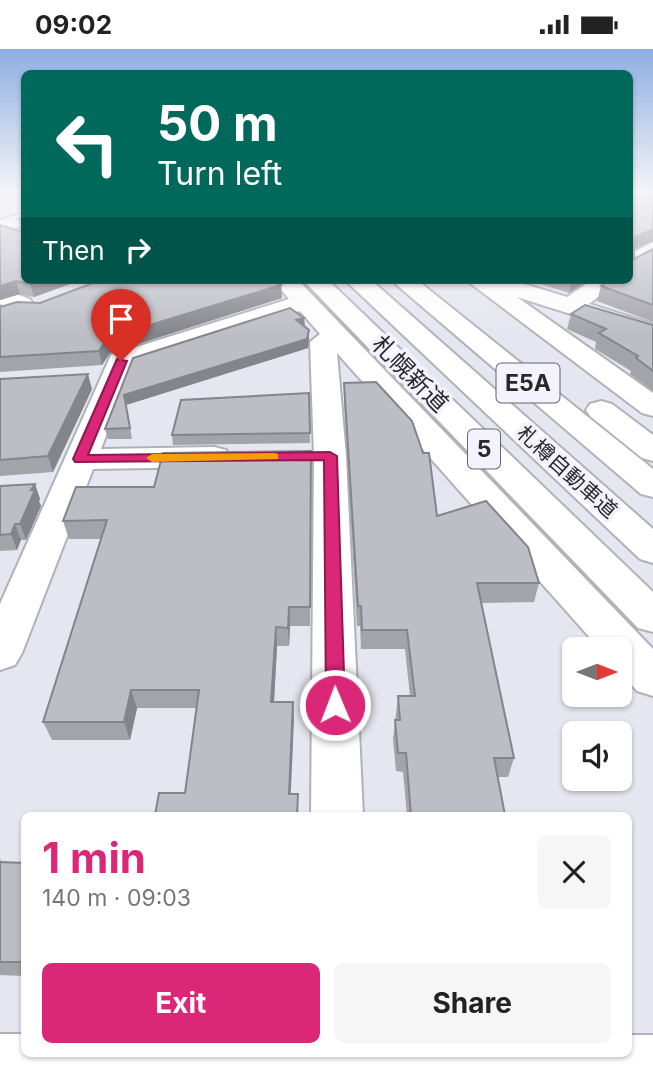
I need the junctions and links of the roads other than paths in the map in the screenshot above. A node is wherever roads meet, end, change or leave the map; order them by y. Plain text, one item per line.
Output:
1 (653, 248) edge
2 (633, 262) edge
3 (361, 284) edge
4 (408, 284) edge
5 (443, 284) edge
6 (483, 284) edge
7 (501, 284) edge
8 (602, 284) edge
9 (301, 287) edge
10 (545, 298) junction
11 (7, 304) edge
12 (47, 305) edge
13 (570, 306) junction
14 (519, 311) junction
15 (653, 333) edge
16 (337, 337) junction
17 (653, 407) edge
18 (653, 451) edge
19 (247, 457) edge
20 (64, 476) junction
21 (653, 486) edge
22 (653, 550) edge
23 (653, 617) edge
24 (3, 638) edge
25 (653, 678) edge
26 (337, 812) edge
27 (342, 1066) edge
28 (0, 1067) edge
29 (653, 1068) edge

1 - 2 main road
3 - 22 main road, 札樽自動車道 / E5A
4 - 21 main road, 札樽自動車道 / E5A
5 - 18 main road
6 - 14 main road
7 - 10 main road
8 - 13 main road
9 - 16 main road
9 - 20 main road
9 - 23 main road, 札幌新道 / 5
10 - 13 main road
10 - 14 main road
11 - 12 main road
13 - 15 main road
14 - 17 main road
16 - 25 main road
16 - 26 main road
19 - 20 main road
20 - 24 main road
27 - 28 main road
27 - 29 main road

